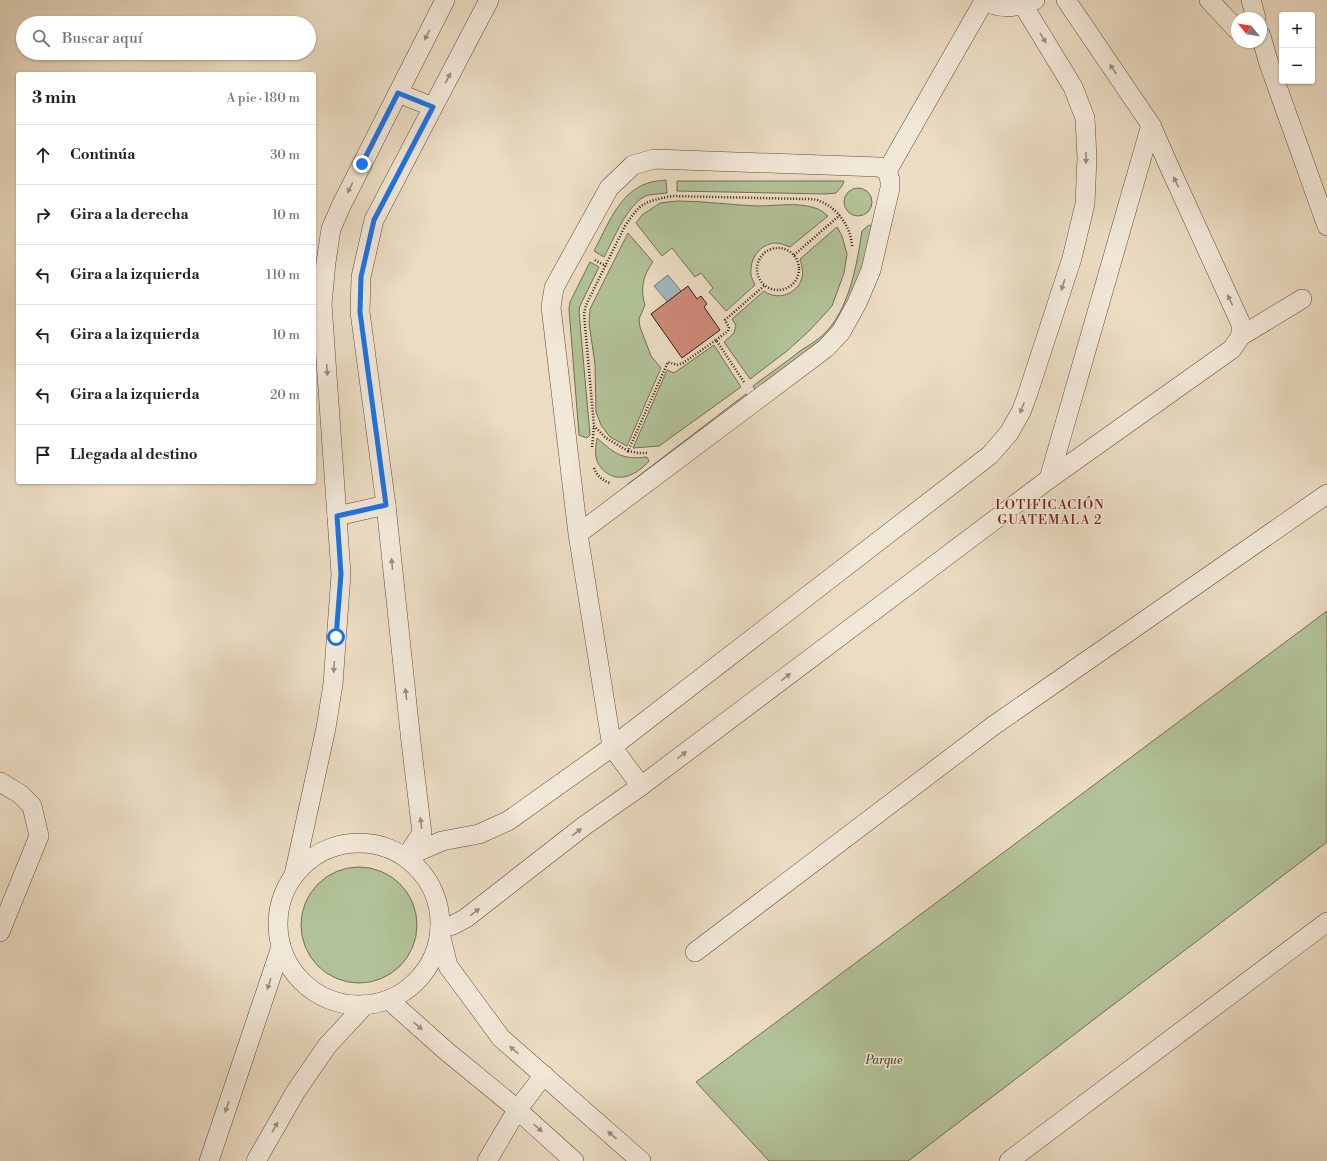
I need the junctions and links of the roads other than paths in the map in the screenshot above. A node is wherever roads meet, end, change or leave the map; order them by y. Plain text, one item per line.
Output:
1 (445, 0) edge
2 (489, 0) edge
3 (983, 0) edge
4 (1066, 0) edge
5 (1209, 0) edge
6 (1251, 0) edge
7 (1029, 3) edge
8 (1254, 12) edge
9 (1231, 24) edge
10 (1254, 48) edge
11 (1264, 48) edge
12 (1269, 64) junction
13 (398, 93) junction
14 (433, 107) junction
15 (1151, 125) junction
16 (887, 171) junction
17 (1327, 226) edge
18 (1302, 299) dead end
19 (1241, 336) junction
20 (1049, 479) junction
21 (1327, 494) edge
22 (386, 505) junction
23 (337, 516) junction
24 (578, 534) junction
25 (612, 747) junction
26 (0, 782) edge
27 (641, 786) junction
28 (406, 857) junction
29 (294, 875) junction
30 (1327, 922) edge
31 (440, 931) junction
32 (0, 932) edge
33 (281, 947) junction
34 (695, 952) dead end
35 (388, 1000) junction
36 (364, 1005) junction
37 (544, 1075) junction
38 (517, 1110) junction
39 (209, 1161) edge
40 (256, 1161) edge
41 (488, 1161) edge
42 (574, 1161) edge
43 (642, 1161) edge
44 (1009, 1161) edge

1 -> 13 street
14 -> 2 street
3 - 7 street
3 - 16 street
15 -> 4 street
5 - 9 street
6 - 8 street
7 -> 25 street
10 - 12 street
11 - 12 street
12 - 17 street
13 - 14 street
13 -> 23 street
14 - 22 street
19 -> 15 street
15 - 20 street
16 - 24 street
16 - 24 street
18 - 19 street
19 - 20 street
27 -> 20 street
21 - 34 street
22 - 23 street
28 -> 22 street
23 -> 29 street
24 - 25 street
25 - 27 street
25 - 28 street
26 - 32 street
31 -> 27 street
28 - 29 street
28 - 31 street
29 - 33 street
30 - 44 street
31 - 35 street
37 -> 31 street
33 - 36 street
33 -> 39 street
35 - 36 street
35 -> 38 street
40 -> 36 street
37 - 38 street
43 -> 37 street
38 - 41 street
38 -> 42 street

